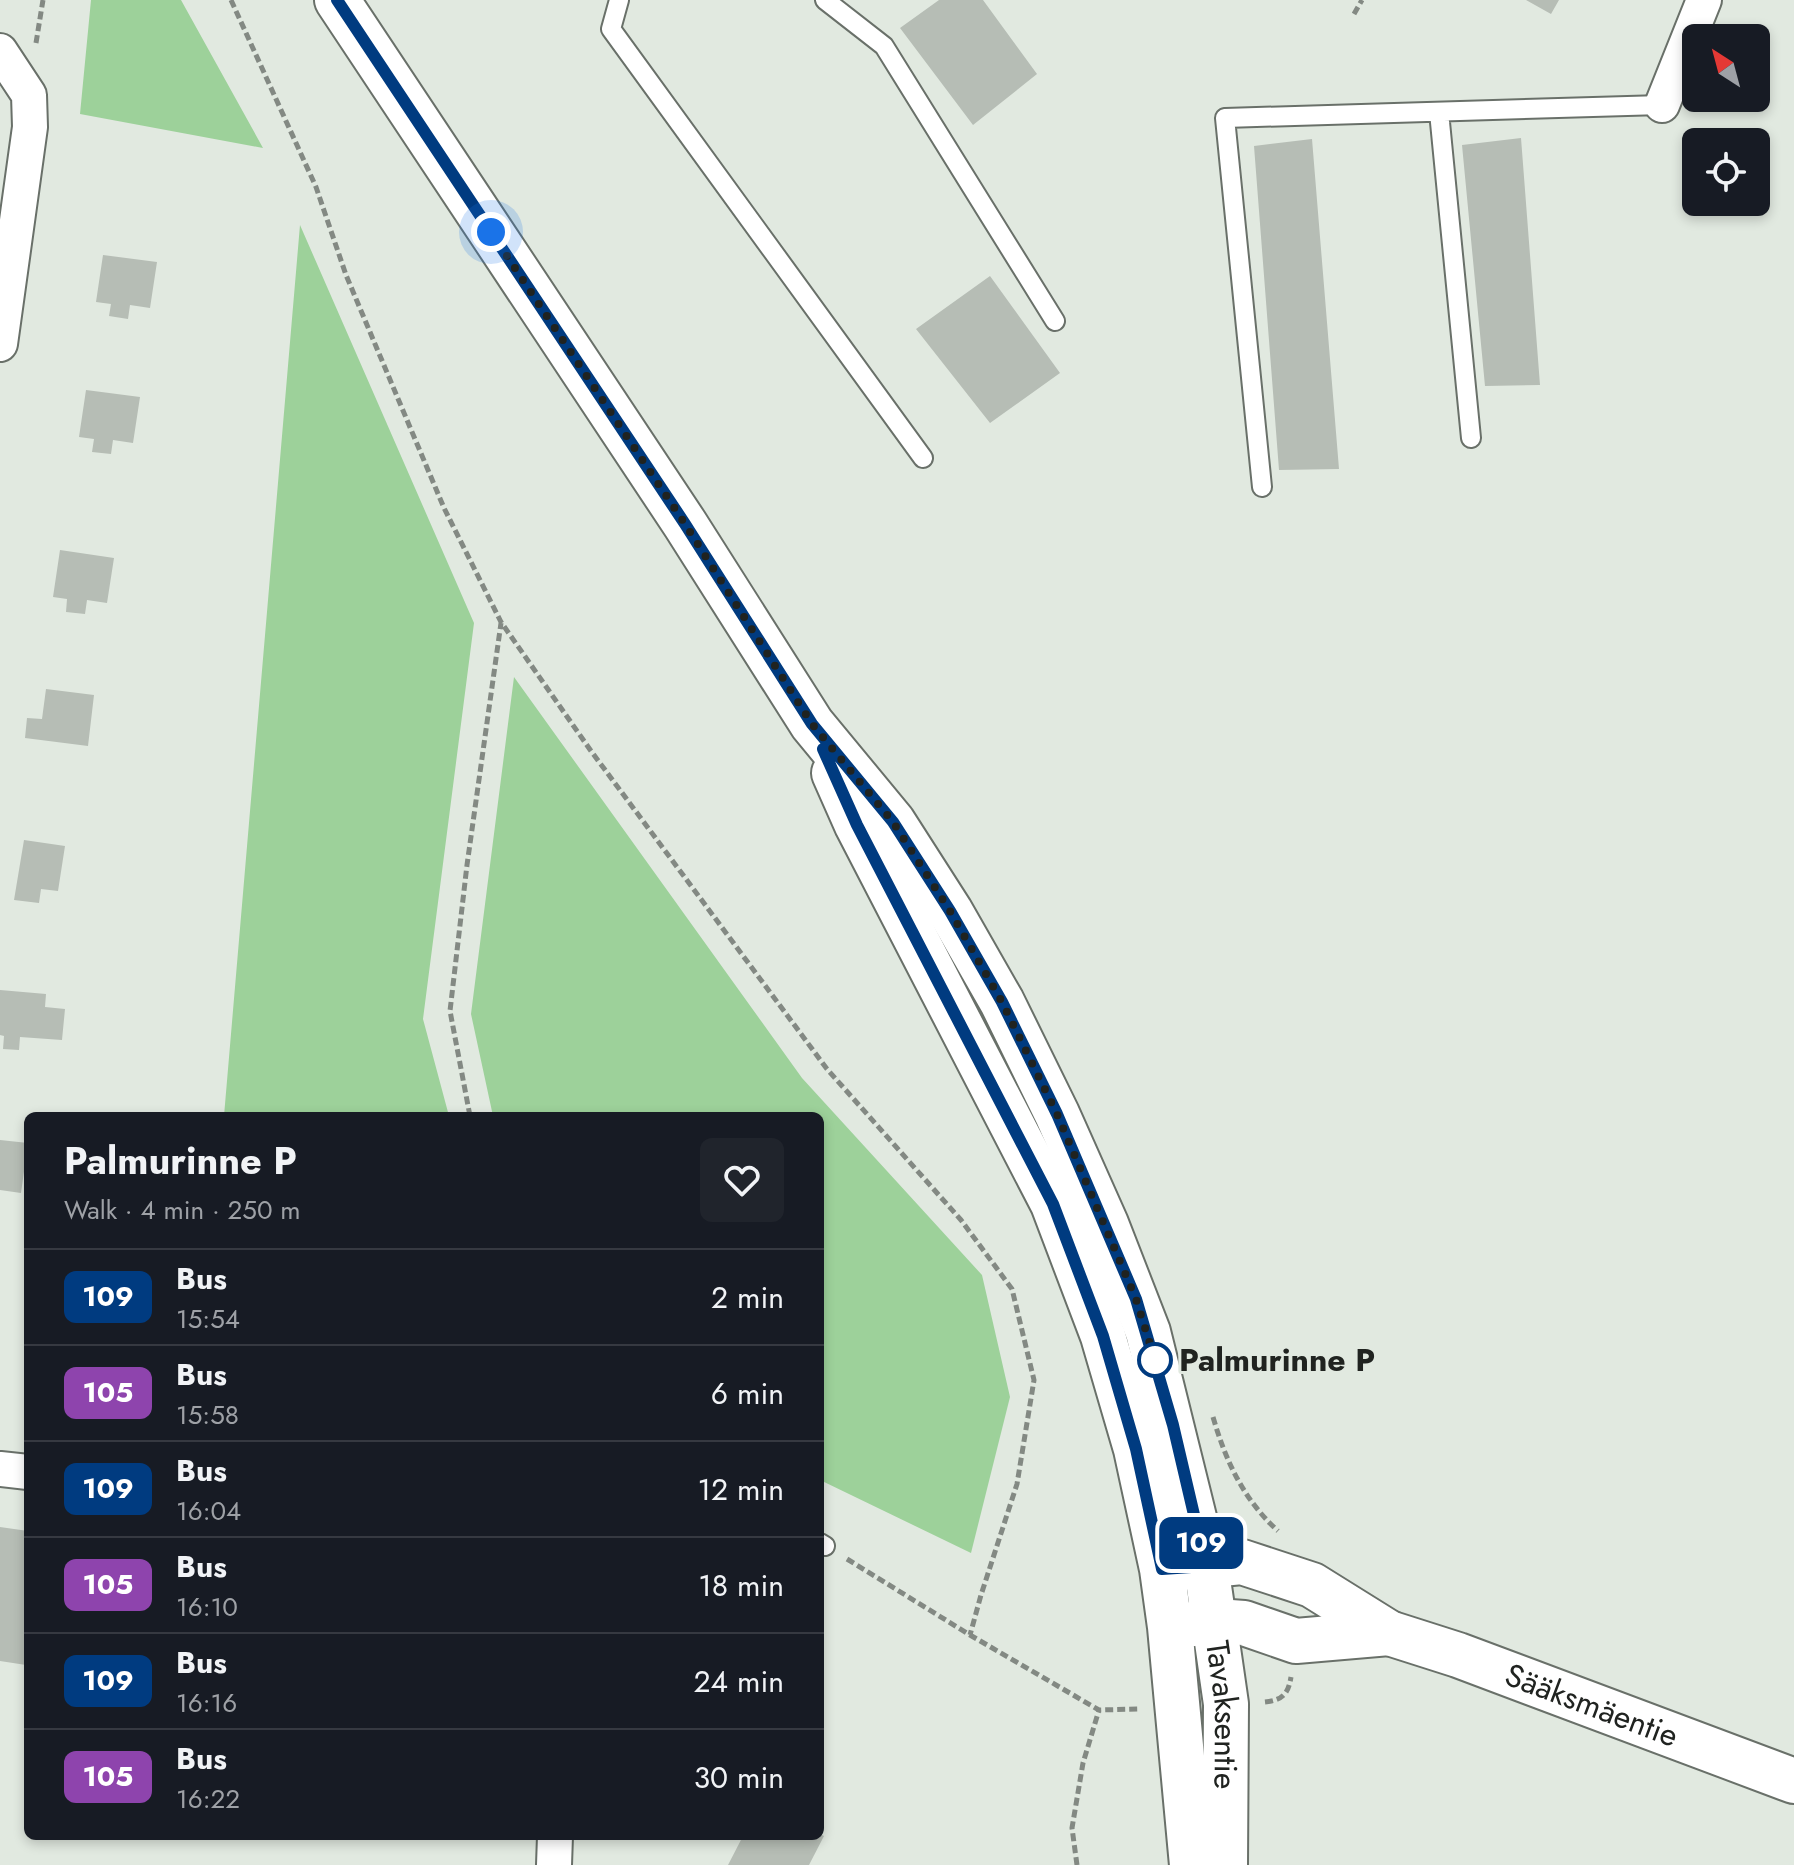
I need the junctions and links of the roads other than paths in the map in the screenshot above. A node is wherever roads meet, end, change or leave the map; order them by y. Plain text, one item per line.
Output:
1 (337, 0) edge
2 (619, 0) edge
3 (825, 0) edge
4 (1704, 0) edge
5 (0, 51) edge
6 (1662, 105) joint
7 (1439, 112) junction
8 (1055, 321) dead end
9 (0, 344) edge
10 (1471, 438) dead end
11 (923, 458) dead end
12 (1262, 487) dead end
13 (812, 724) junction
14 (0, 1469) edge
15 (24, 1472) edge
16 (1206, 1566) junction
17 (1162, 1569) junction
18 (1216, 1621) junction
19 (1170, 1627) junction
20 (1389, 1633) junction
21 (1794, 1781) edge
22 (555, 1840) edge
23 (554, 1865) edge
24 (1192, 1865) edge
25 (1225, 1865) edge

1 - 13 main road
2 - 11 lane
3 - 8 lane
4 - 6 street
5 - 9 street
6 - 7 lane
7 - 10 lane
7 - 12 lane
13 - 16 main road
13 - 17 main road
14 - 15 street
16 - 17 main road, Sääksmäentie
16 - 18 main road, Tavaksentie
16 - 20 main road, Sääksmäentie
17 - 19 main road
18 - 19 main road, Sääksmäentie
18 - 20 main road, Sääksmäentie
18 - 25 main road, Tavaksentie
19 - 24 main road, Tavaksentie
20 - 21 main road, Sääksmäentie
22 - 23 street

